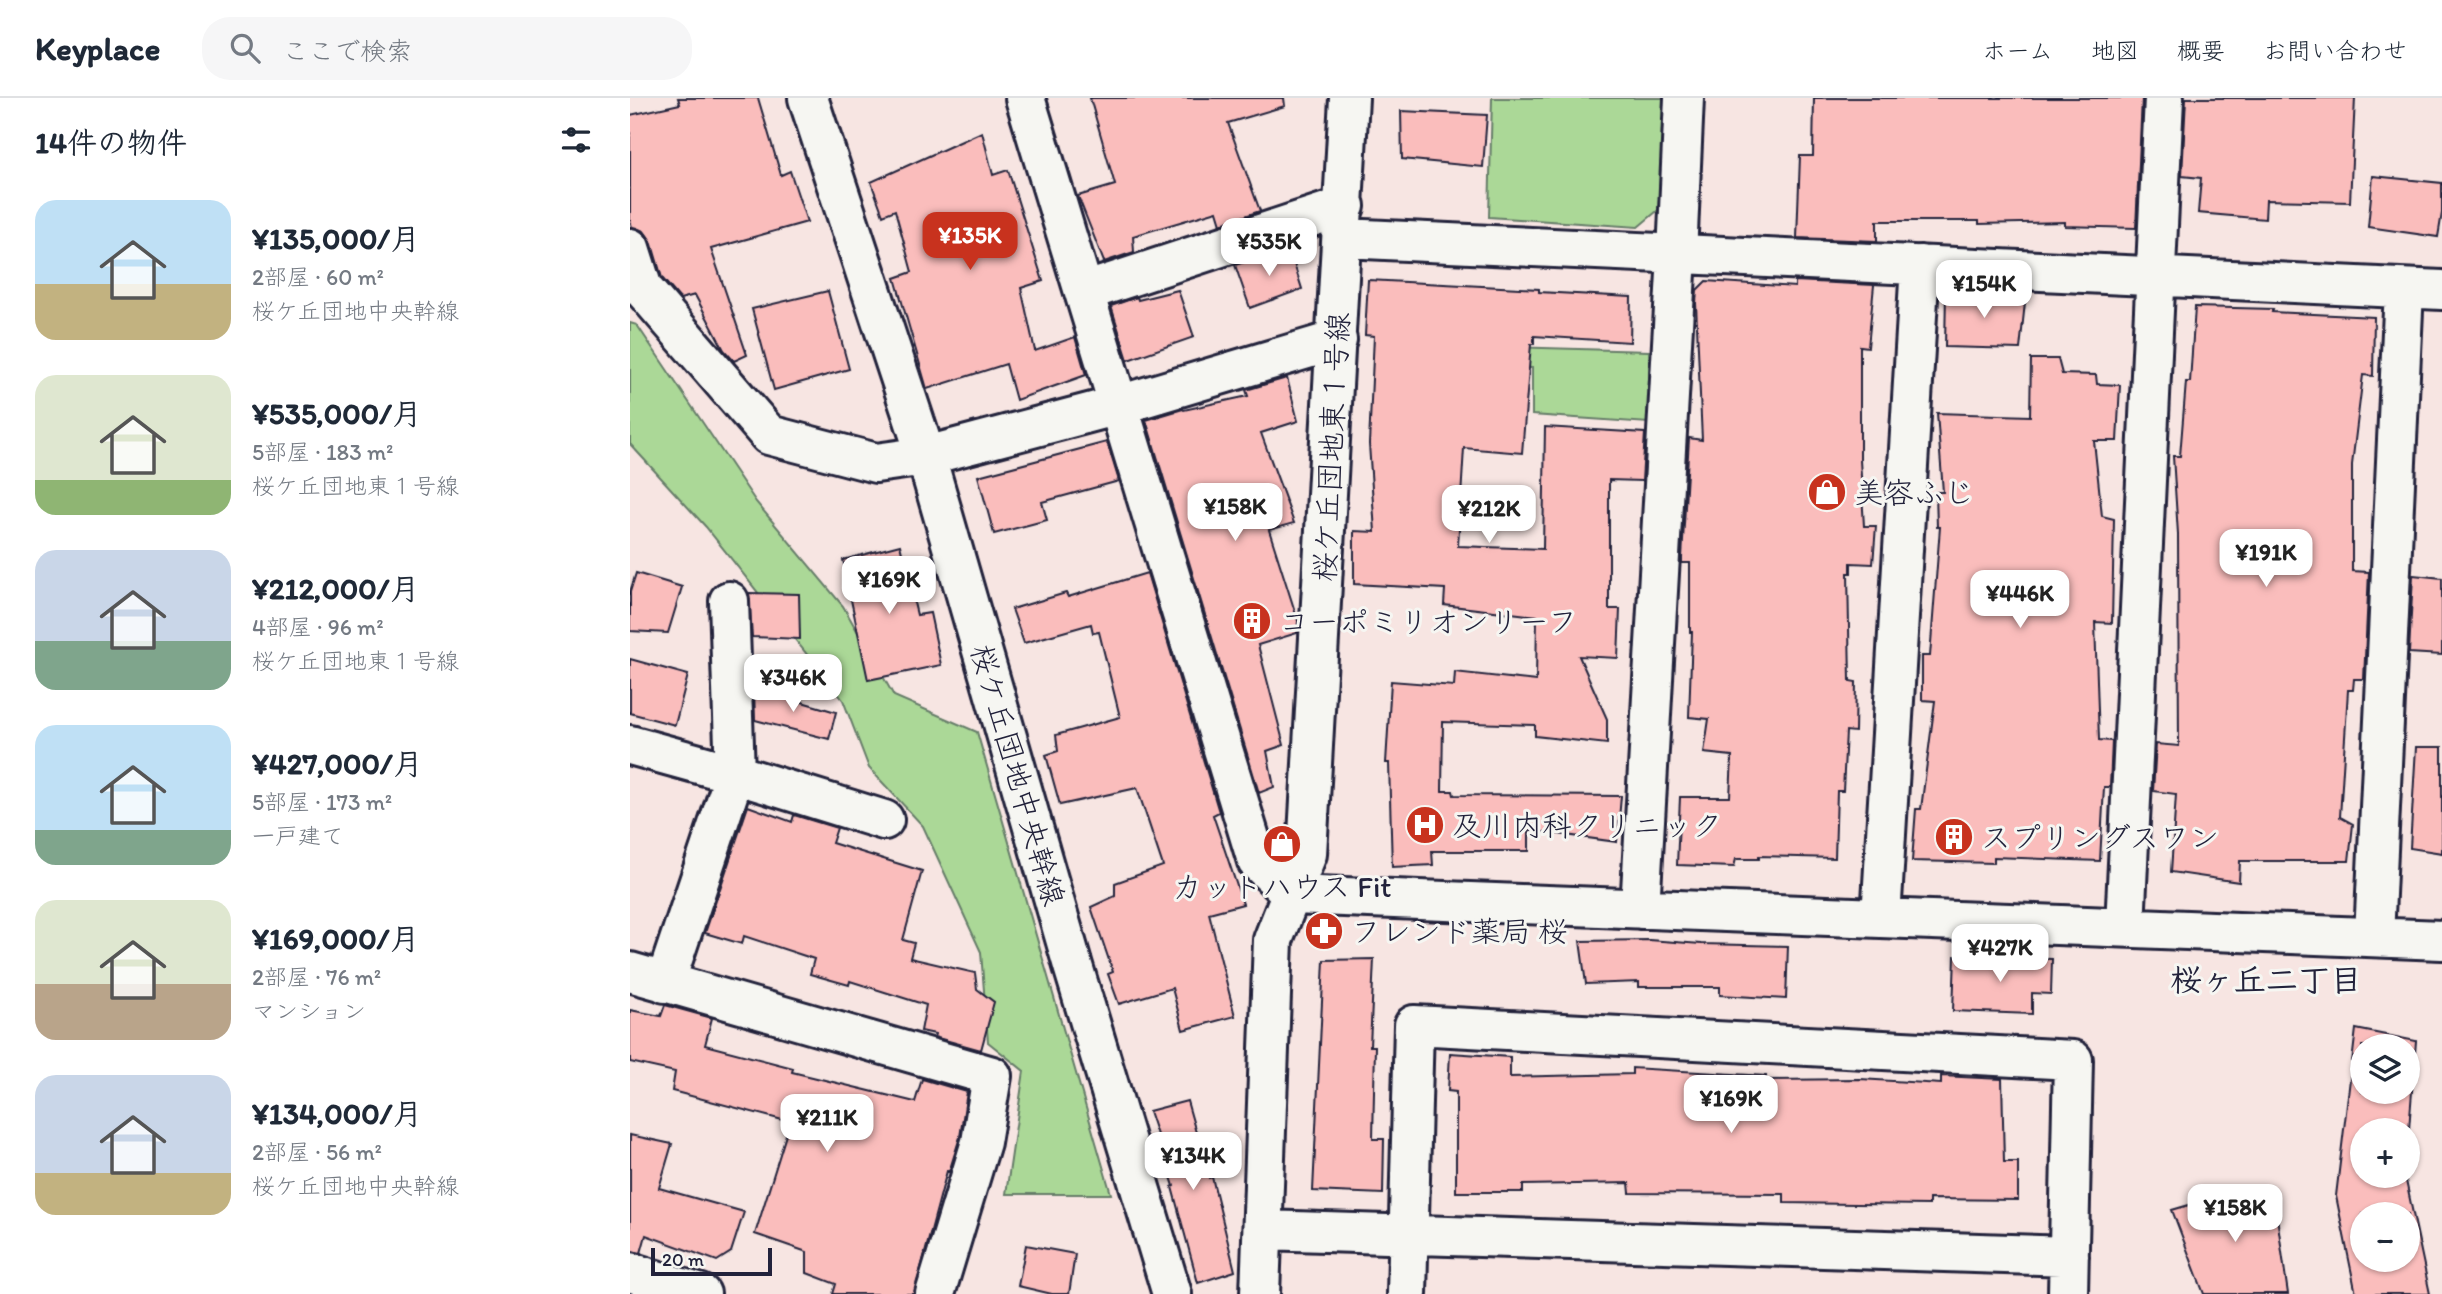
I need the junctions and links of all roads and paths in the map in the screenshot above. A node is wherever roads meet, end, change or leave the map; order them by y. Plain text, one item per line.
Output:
1 (808, 98) edge
2 (1025, 98) edge
3 (1349, 98) edge
4 (1684, 98) edge
5 (2164, 98) edge
6 (1344, 222) junction
7 (630, 248) edge
8 (1677, 255) junction
9 (1920, 265) junction
10 (2156, 275) junction
11 (637, 287) edge
12 (2404, 289) junction
13 (2442, 290) edge
14 (1084, 292) junction
15 (1337, 340) junction
16 (1119, 405) junction
17 (926, 456) junction
18 (729, 601) dead end
19 (630, 745) edge
20 (735, 774) junction
21 (884, 820) dead end
22 (1293, 895) junction
23 (1640, 909) junction
24 (1881, 918) junction
25 (2124, 928) junction
26 (2374, 937) junction
27 (2442, 940) edge
28 (648, 978) edge
29 (1263, 1230) junction
30 (1408, 1235) junction
31 (2069, 1256) junction
32 (630, 1272) edge
33 (701, 1294) edge
34 (935, 1294) edge
35 (1172, 1294) edge
36 (1260, 1294) edge
37 (1407, 1294) edge
38 (2068, 1294) edge

1 - 17 street, 桜ケ丘団地中央幹線
2 - 14 street
3 - 6 street, 桜ケ丘団地東１号線
4 - 8 street
5 - 10 street
6 - 8 street
6 - 14 street
6 - 15 street, 桜ケ丘団地東１号線
7 - 11 street
8 - 9 street
8 - 23 street
9 - 10 street
9 - 24 street
10 - 12 street
10 - 25 street
11 - 17 street
12 - 13 street
12 - 26 street
14 - 16 street
15 - 16 street
15 - 22 street, 桜ケ丘団地東１号線
16 - 17 street
16 - 22 street
17 - 35 street, 桜ケ丘団地中央幹線
18 - 20 street
19 - 20 street
20 - 21 street
20 - 28 street
22 - 23 street
22 - 29 street, 桜ケ丘団地東１号線
23 - 24 street
24 - 25 street
25 - 26 street
26 - 27 street
28 - 34 street
29 - 30 street
29 - 36 street, 桜ケ丘団地東１号線
30 - 31 street
30 - 31 street
30 - 37 street
31 - 38 street
32 - 33 street

